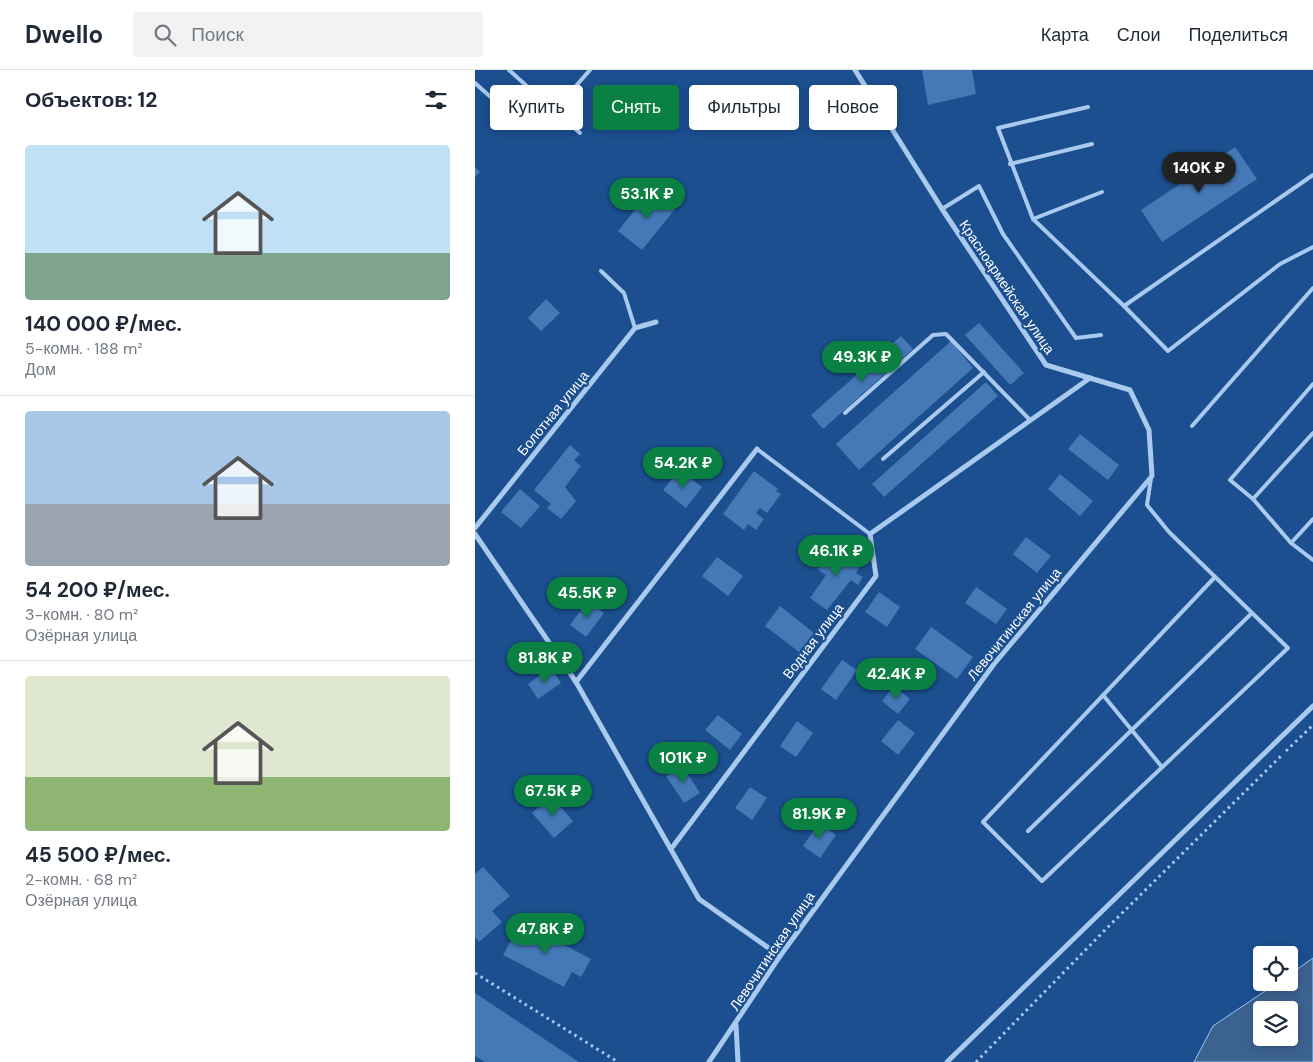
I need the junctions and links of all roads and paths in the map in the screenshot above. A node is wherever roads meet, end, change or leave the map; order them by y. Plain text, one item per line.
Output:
1 (509, 70) edge
2 (590, 70) edge
3 (855, 70) edge
4 (475, 83) edge
5 (526, 85) edge
6 (577, 85) edge
7 (490, 97) edge
8 (1088, 107) dead end
9 (577, 130) edge
10 (580, 133) dead end
11 (1092, 144) dead end
12 (1010, 164) junction
13 (1313, 175) edge
14 (1102, 192) dead end
15 (942, 209) junction
16 (1033, 218) junction
17 (1313, 247) edge
18 (601, 271) dead end
19 (1313, 288) edge
20 (1125, 306) junction
21 (657, 322) dead end
22 (635, 328) junction
23 (1101, 335) dead end
24 (984, 372) junction
25 (1090, 378) junction
26 (1313, 384) edge
27 (845, 413) dead end
28 (1030, 420) junction
29 (1192, 426) dead end
30 (1313, 433) edge
31 (757, 449) joint
32 (883, 459) dead end
33 (1152, 476) junction
34 (1253, 498) junction
35 (1313, 519) edge
36 (475, 528) edge
37 (475, 534) edge
38 (870, 534) junction
39 (1291, 543) junction
40 (1313, 560) edge
41 (1215, 577) junction
42 (1252, 613) junction
43 (576, 682) junction
44 (1103, 695) junction
45 (1313, 706) edge
46 (1313, 726) edge
47 (1133, 732) junction
48 (1162, 767) junction
49 (1029, 831) dead end
50 (671, 849) junction
51 (780, 956) junction
52 (475, 973) edge
53 (736, 1024) junction
54 (618, 1062) edge
55 (709, 1062) edge
56 (738, 1062) edge
57 (947, 1062) edge
58 (976, 1062) edge

1 - 5 lane
2 - 6 lane
3 - 15 street, Красноармейская улица
4 - 7 lane
8 - 12 lane
9 - 10 lane
11 - 12 lane
12 - 16 lane
13 - 20 lane
14 - 16 lane
15 - 23 lane
15 - 25 street, Красноармейская улица
16 - 20 lane
17 - 20 lane
18 - 22 lane
19 - 29 lane
21 - 22 street
22 - 36 street, Болотная улица
24 - 27 lane
24 - 28 lane
24 - 32 lane
25 - 28 street
25 - 33 street, Красноармейская улица
26 - 34 lane
28 - 38 street
30 - 34 lane
31 - 38 lane
31 - 43 street
33 - 41 lane
33 - 51 street, Левочитинская улица
34 - 39 lane
35 - 39 lane
37 - 43 street
38 - 50 street, Водная улица
39 - 40 lane
41 - 42 lane
41 - 44 lane
42 - 47 lane
42 - 48 lane
43 - 50 street
44 - 47 lane
44 - 48 lane
45 - 57 street
46 - 58 path
47 - 48 lane
47 - 49 lane
50 - 51 street
51 - 53 street, Левочитинская улица
52 - 54 path
53 - 55 street, Левочитинская улица
53 - 56 street

